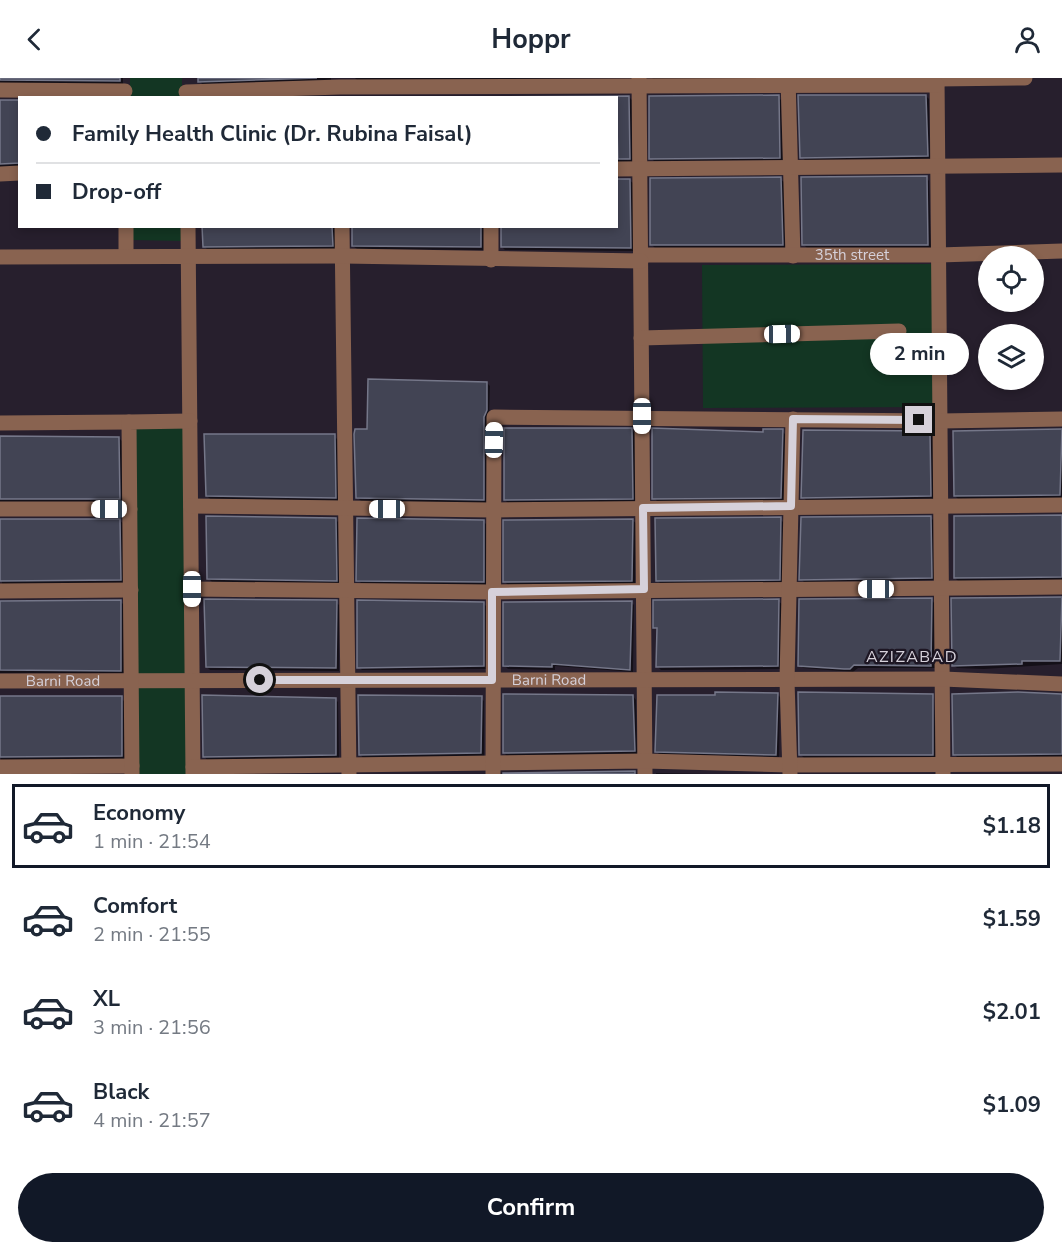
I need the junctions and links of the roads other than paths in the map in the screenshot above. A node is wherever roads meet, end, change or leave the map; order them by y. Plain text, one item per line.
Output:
1 (1025, 78) edge
2 (788, 81) edge
3 (937, 81) edge
4 (639, 82) edge
5 (340, 88) edge
6 (490, 88) edge
7 (125, 89) edge
8 (186, 89) edge
9 (0, 90) edge
10 (1062, 165) edge
11 (790, 166) junction
12 (938, 166) junction
13 (640, 168) junction
14 (618, 169) edge
15 (18, 173) edge
16 (0, 174) edge
17 (126, 228) edge
18 (188, 228) edge
19 (342, 228) edge
20 (491, 228) edge
21 (1062, 251) edge
22 (939, 255) junction
23 (126, 256) junction
24 (343, 256) junction
25 (792, 256) junction
26 (0, 257) edge
27 (189, 257) junction
28 (641, 258) junction
29 (491, 260) junction
30 (899, 331) dead end
31 (641, 338) junction
32 (642, 416) junction
33 (793, 419) junction
34 (1062, 419) edge
35 (940, 420) junction
36 (190, 421) junction
37 (129, 422) junction
38 (0, 423) edge
39 (1062, 505) edge
40 (191, 506) junction
41 (791, 506) junction
42 (941, 506) junction
43 (643, 508) junction
44 (0, 509) edge
45 (130, 509) junction
46 (346, 509) junction
47 (492, 510) junction
48 (1062, 587) edge
49 (192, 589) junction
50 (644, 589) junction
51 (942, 589) junction
52 (131, 590) junction
53 (789, 590) junction
54 (0, 591) edge
55 (346, 592) junction
56 (492, 592) junction
57 (644, 679) junction
58 (943, 679) junction
59 (193, 680) junction
60 (348, 680) junction
61 (492, 680) junction
62 (0, 681) edge
63 (132, 681) junction
64 (787, 681) junction
65 (1062, 684) edge
66 (1062, 764) edge
67 (0, 767) edge
68 (493, 768) edge
69 (645, 768) edge
70 (943, 768) edge
71 (349, 769) edge
72 (790, 769) edge
73 (132, 770) edge
74 (193, 771) edge

1 - 3 street
2 - 3 street
2 - 4 street
2 - 11 street
3 - 12 street
4 - 6 street
4 - 13 street
5 - 6 street
5 - 8 street
7 - 9 street
10 - 12 street
11 - 12 street
11 - 13 street
11 - 25 street
12 - 22 street
13 - 14 street
13 - 28 street
15 - 16 street
17 - 23 street
18 - 27 street
19 - 24 street
20 - 29 street
21 - 22 street, 35th street
22 - 25 street, 35th street
22 - 35 street
23 - 26 street, 35th street
23 - 27 street, 35th street
24 - 27 street, 35th street
24 - 29 street, 35th street
24 - 46 street
25 - 28 street, 35th street
27 - 36 street
28 - 29 street, 35th street
28 - 31 street
30 - 31 street
31 - 32 street
32 - 33 street
32 - 43 street
32 - 47 street
33 - 35 street
33 - 41 street
34 - 35 street
35 - 42 street
36 - 37 street
36 - 40 street
37 - 38 street
37 - 45 street
39 - 42 street
40 - 46 street
40 - 49 street
41 - 42 street
41 - 43 street
41 - 53 street
42 - 51 street
43 - 47 street
43 - 50 street
44 - 45 street
45 - 52 street
46 - 47 street
46 - 55 street
47 - 56 street
48 - 51 street
49 - 55 street
49 - 59 street
50 - 53 street
50 - 56 street
50 - 57 street
51 - 53 street
51 - 58 street
52 - 54 street
52 - 63 street
53 - 64 street
55 - 56 street
55 - 60 street
56 - 61 street
57 - 61 street, Barni Road
57 - 64 street, Barni Road
57 - 69 street
58 - 64 street, Barni Road
58 - 65 street, Barni Road
58 - 70 street
59 - 60 street, Barni Road
59 - 63 street, Barni Road
59 - 74 street
60 - 61 street, Barni Road
60 - 71 street
61 - 68 street
62 - 63 street, Barni Road
63 - 73 street
64 - 72 street
66 - 70 street
67 - 73 street
68 - 69 street
68 - 71 street
69 - 72 street
70 - 72 street
71 - 74 street

